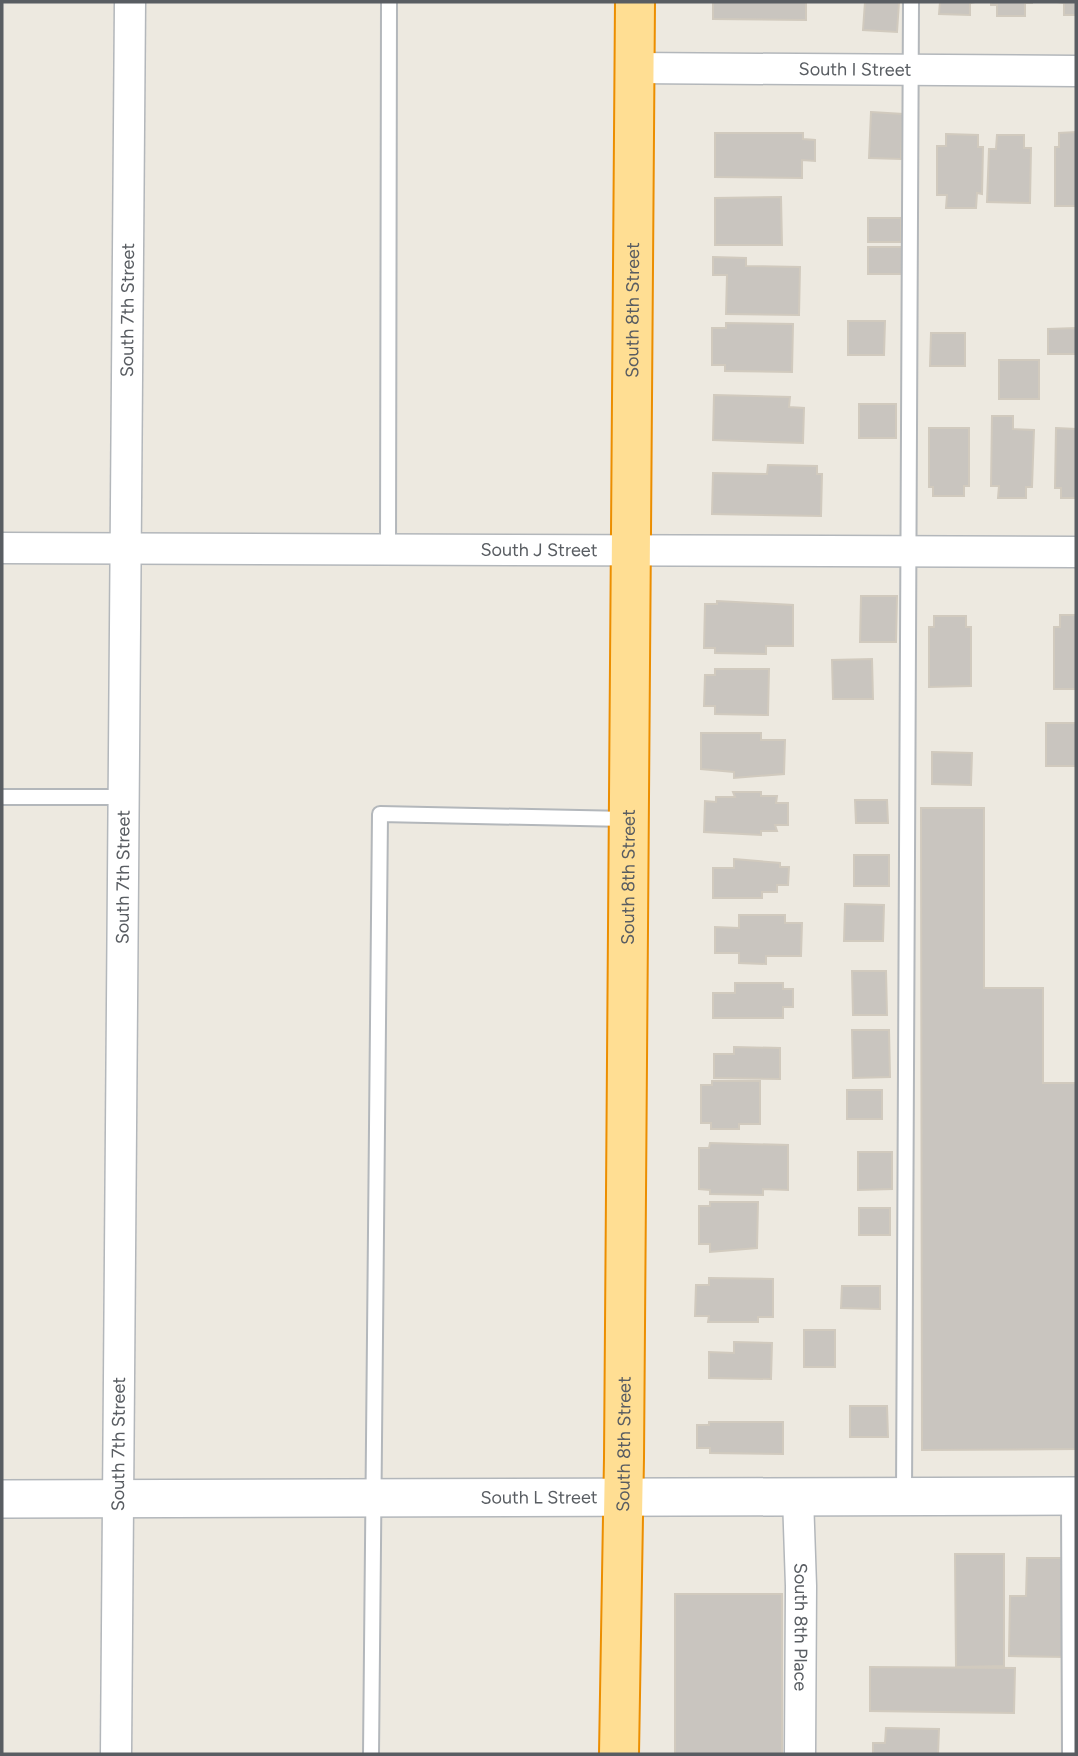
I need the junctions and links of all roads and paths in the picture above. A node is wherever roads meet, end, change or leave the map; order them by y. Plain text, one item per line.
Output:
1 (130, 2) edge
2 (389, 2) edge
3 (635, 2) edge
4 (911, 2) edge
5 (635, 68) junction
6 (911, 70) junction
7 (1076, 71) edge
8 (2, 548) edge
9 (125, 549) junction
10 (388, 550) junction
11 (631, 551) junction
12 (906, 552) junction
13 (1076, 552) edge
14 (2, 797) edge
15 (123, 797) junction
16 (629, 819) junction
17 (1073, 1496) edge
18 (624, 1497) junction
19 (798, 1497) junction
20 (904, 1497) junction
21 (117, 1498) junction
22 (373, 1498) junction
23 (2, 1499) edge
24 (116, 1754) edge
25 (371, 1754) edge
26 (619, 1754) edge
27 (800, 1754) edge
28 (1070, 1754) edge

1 - 9 street, South 7th Street
2 - 10 lane
3 - 5 highway, South 8th Street
4 - 6 lane
5 - 6 street, South I Street
5 - 11 highway, South 8th Street
6 - 7 street, South I Street
6 - 12 lane
8 - 9 street, South J Street
9 - 10 street, South J Street
9 - 15 street, South 7th Street
10 - 11 street, South J Street
11 - 12 street, South J Street
11 - 16 highway, South 8th Street
12 - 13 street, South J Street
12 - 20 lane
14 - 15 lane
15 - 21 street, South 7th Street
16 - 18 highway, South 8th Street
16 - 22 lane
17 - 20 street, South L Street
17 - 28 lane
18 - 19 street, South L Street
18 - 22 street, South L Street
18 - 26 highway, South 8th Street
19 - 20 street, South L Street
19 - 27 street, South 8th Place
21 - 22 street, South L Street
21 - 23 street, South L Street
21 - 24 street, South 7th Street
22 - 25 lane

